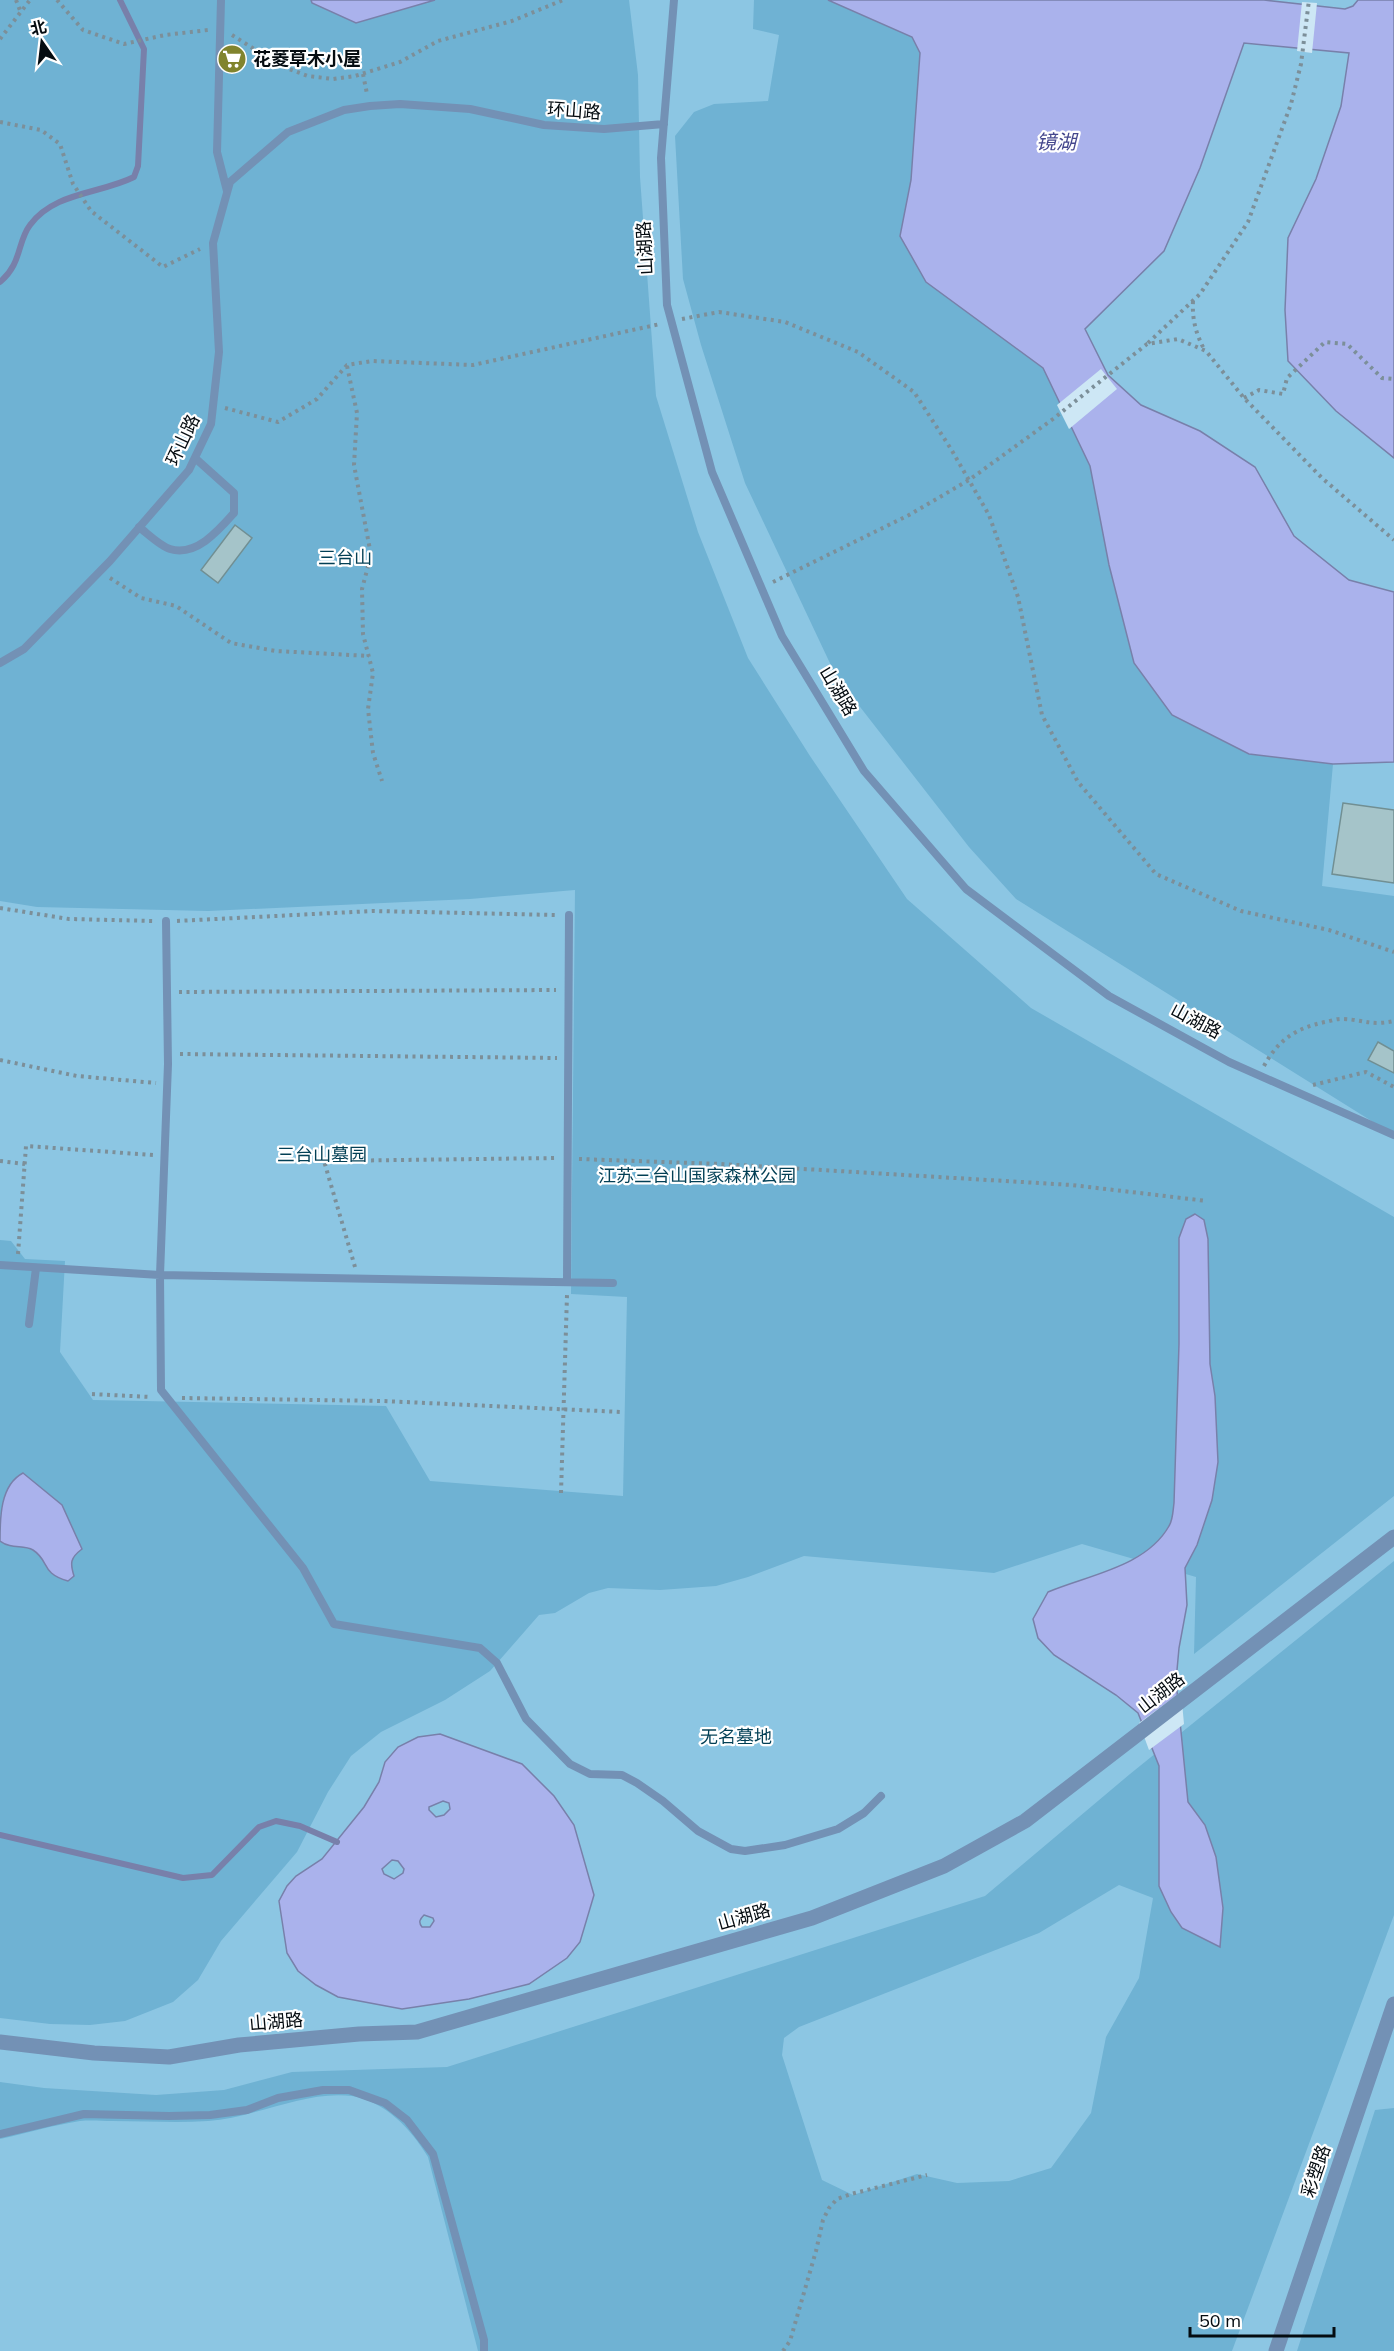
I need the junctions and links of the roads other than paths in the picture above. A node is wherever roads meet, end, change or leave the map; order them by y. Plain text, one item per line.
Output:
1 (221, 0) edge
2 (674, 0) edge
3 (664, 124) junction
4 (228, 192) junction
5 (195, 458) junction
6 (139, 527) junction
7 (0, 663) edge
8 (569, 915) road end
9 (166, 921) road end
10 (1394, 1135) edge
11 (0, 1265) edge
12 (36, 1268) junction
13 (160, 1275) junction
14 (567, 1282) junction
15 (613, 1283) dead end
16 (29, 1324) dead end
17 (1394, 1537) edge
18 (881, 1796) dead end
19 (1394, 2004) edge
20 (0, 2042) edge
21 (0, 2134) edge
22 (484, 2351) edge
23 (1276, 2351) edge

1 - 4 lane
2 - 3 lane, 山湖路
3 - 4 lane, 环山路
3 - 10 lane, 山湖路
4 - 5 lane, 环山路
5 - 6 lane, 环山路
5 - 6 lane
6 - 7 lane, 环山路
8 - 14 lane
9 - 13 lane
11 - 12 lane
12 - 13 lane
12 - 16 lane
13 - 14 lane
13 - 18 lane
14 - 15 lane
17 - 20 street, 山湖路
19 - 23 street, 彩塑路
21 - 22 lane

